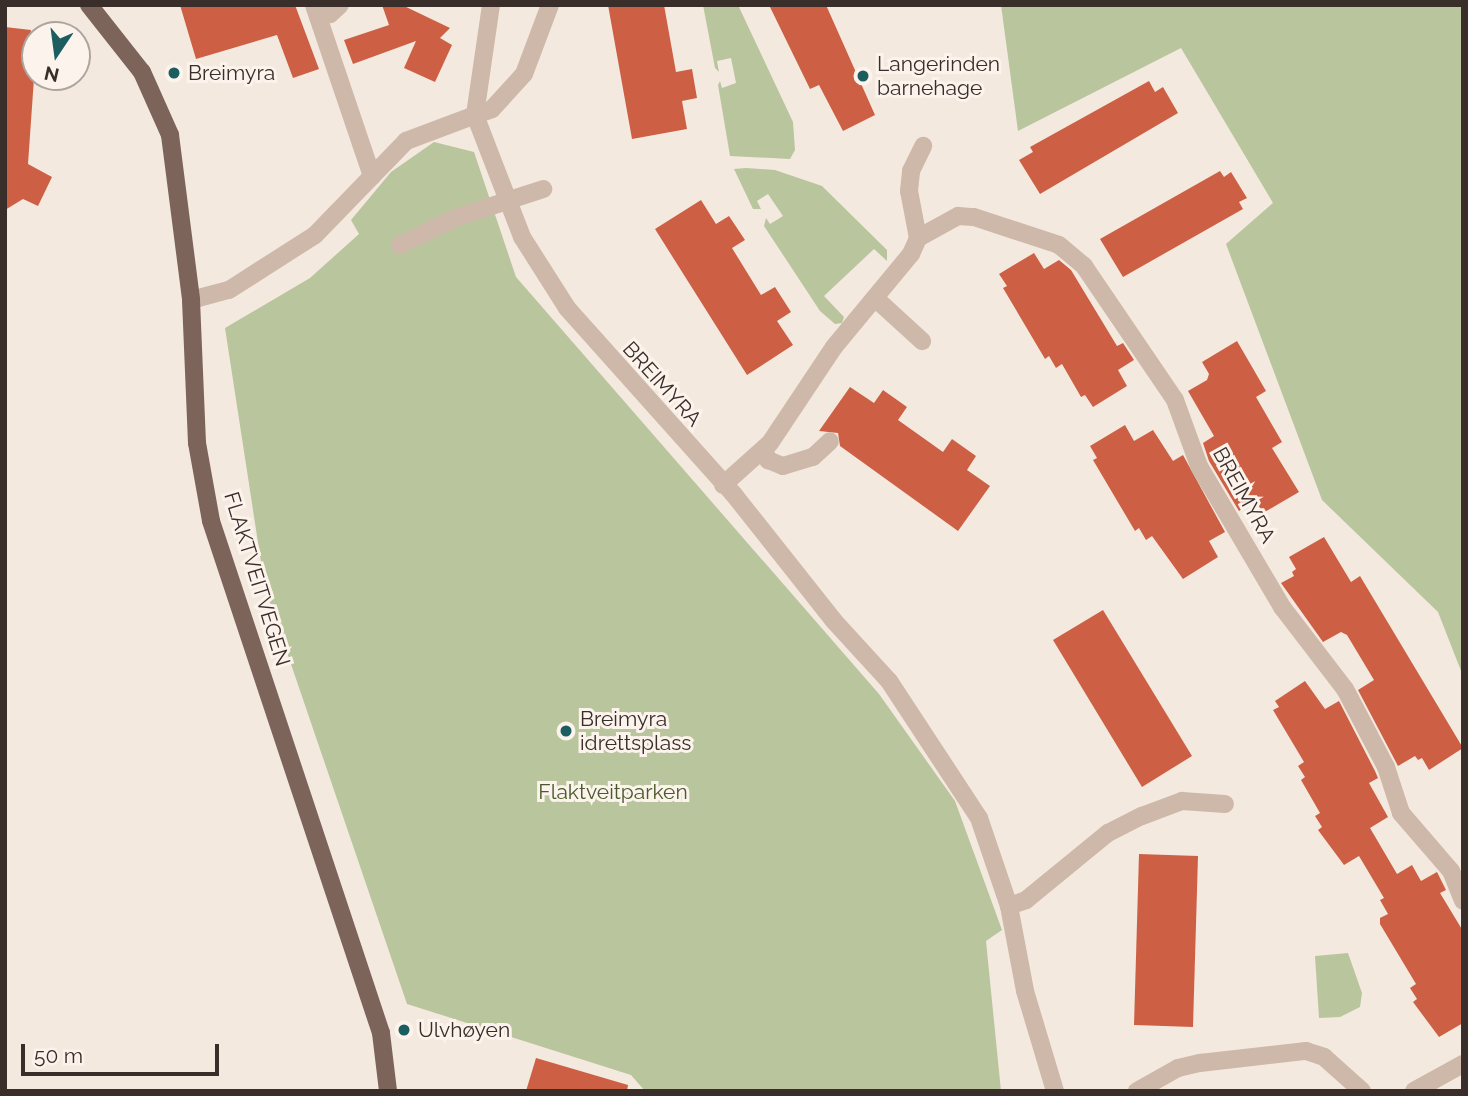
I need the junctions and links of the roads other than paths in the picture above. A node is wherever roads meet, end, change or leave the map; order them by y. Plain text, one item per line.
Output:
1 (89, 5) edge
2 (340, 5) edge
3 (491, 5) edge
4 (550, 5) edge
5 (316, 10) edge
6 (475, 115) junction
7 (923, 146) dead end
8 (372, 176) junction
9 (543, 189) dead end
10 (508, 200) junction
11 (918, 238) junction
12 (400, 245) dead end
13 (875, 298) junction
14 (191, 300) junction
15 (922, 341) dead end
16 (830, 441) dead end
17 (764, 449) junction
18 (723, 485) junction
19 (1225, 804) dead end
20 (1463, 901) edge
21 (1009, 906) junction
22 (1463, 1064) edge
23 (388, 1091) edge
24 (1055, 1091) edge
25 (1137, 1091) edge
26 (1362, 1091) edge
27 (1414, 1091) edge

1 - 14 main road, FLAKTVEITVEGEN
2 - 5 street
3 - 6 street, BREIMYRA
4 - 6 street
5 - 8 street
6 - 8 street
6 - 10 street, BREIMYRA
7 - 11 street
8 - 14 street
9 - 10 street
10 - 12 street
10 - 18 street, BREIMYRA
11 - 13 street, BREIMYRA
11 - 20 street, BREIMYRA
13 - 15 street
13 - 17 street, BREIMYRA
14 - 23 main road, FLAKTVEITVEGEN
16 - 17 street
17 - 18 street, BREIMYRA
18 - 21 street, BREIMYRA
19 - 21 street
21 - 24 street, BREIMYRA
22 - 27 street
25 - 26 street

